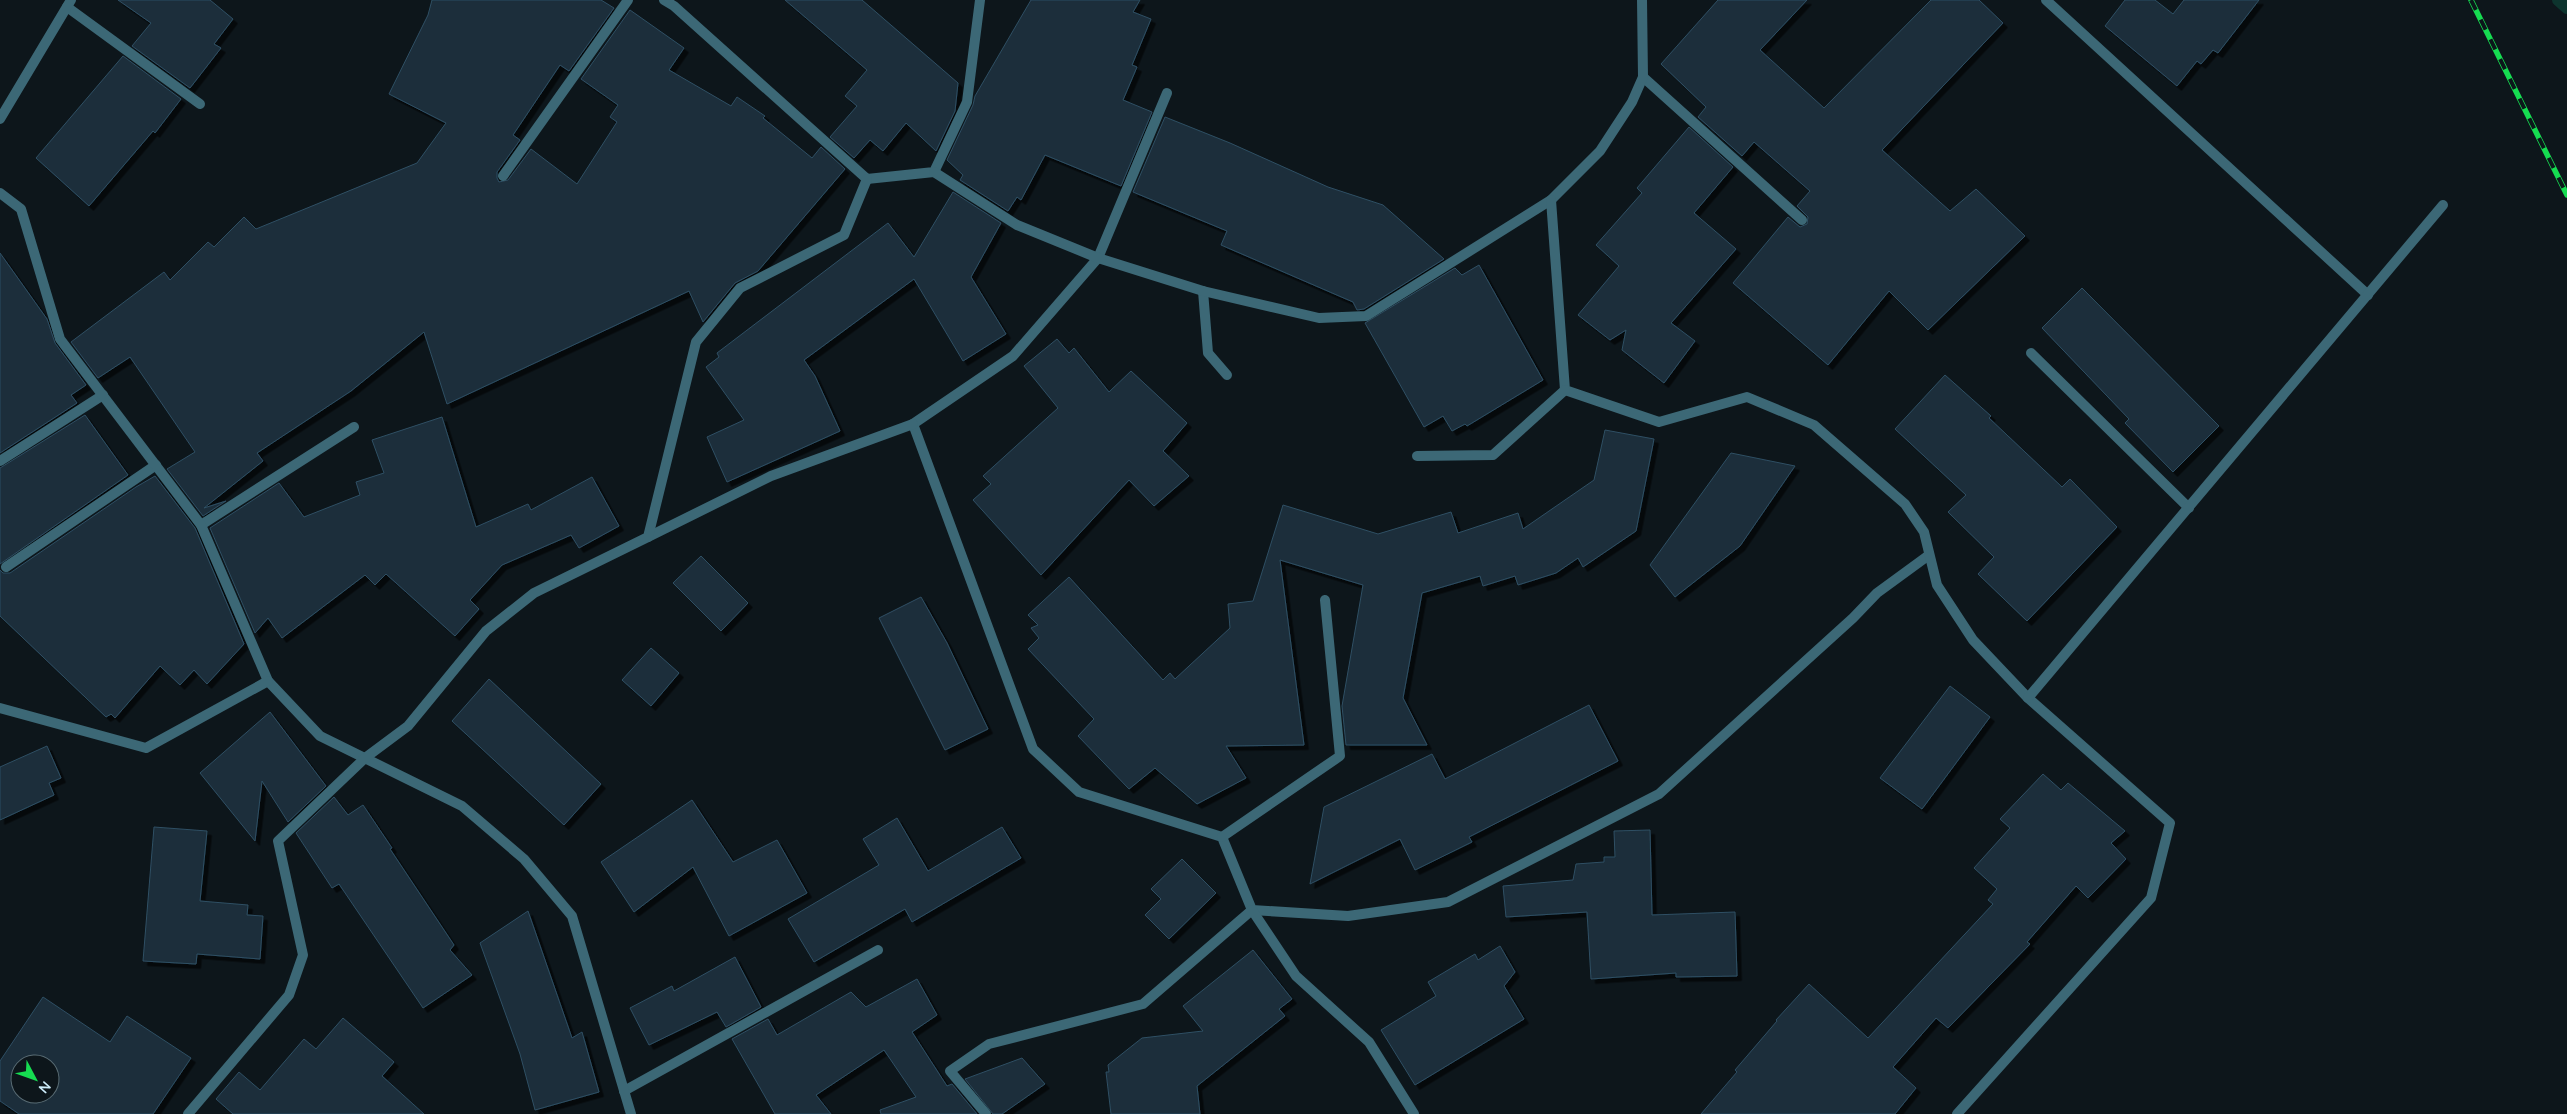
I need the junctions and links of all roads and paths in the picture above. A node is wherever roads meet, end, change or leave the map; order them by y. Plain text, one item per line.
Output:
1 (628, 0) edge
2 (664, 0) edge
3 (980, 0) edge
4 (1642, 0) edge
5 (2046, 0) edge
6 (69, 4) edge
7 (1643, 77) junction
8 (1167, 93) dead end
9 (200, 104) dead end
10 (0, 119) edge
11 (934, 172) junction
12 (503, 176) dead end
13 (867, 179) junction
14 (0, 193) edge
15 (1551, 200) junction
16 (2443, 205) dead end
17 (1802, 220) dead end
18 (1098, 258) junction
19 (1203, 291) junction
20 (2368, 295) junction
21 (2031, 353) dead end
22 (1227, 375) dead end
23 (1565, 390) junction
24 (103, 395) junction
25 (913, 424) junction
26 (354, 427) dead end
27 (2, 456) edge
28 (1417, 456) dead end
29 (156, 465) junction
30 (2189, 508) junction
31 (201, 525) junction
32 (648, 537) junction
33 (1929, 555) junction
34 (6, 567) dead end
35 (1325, 600) dead end
36 (268, 681) junction
37 (2028, 698) junction
38 (0, 708) edge
39 (365, 758) junction
40 (1222, 837) junction
41 (1252, 910) junction
42 (878, 950) dead end
43 (624, 1091) junction
44 (188, 1114) edge
45 (631, 1114) edge
46 (986, 1114) edge
47 (1414, 1114) edge
48 (1957, 1114) edge

1 - 12 street
2 - 13 street
3 - 11 street
4 - 7 street
5 - 20 street
6 - 9 street
6 - 10 street
7 - 15 street
7 - 17 street
8 - 18 street
11 - 13 street
11 - 18 street
13 - 32 street
14 - 24 street
15 - 19 street
15 - 23 street
16 - 20 street
18 - 19 street
18 - 25 street
19 - 22 street
20 - 30 street
21 - 30 street
23 - 28 street
23 - 33 street
24 - 27 street
24 - 29 street
25 - 32 street
25 - 40 street
26 - 31 street
29 - 31 street
29 - 34 street
30 - 37 street
31 - 36 street
32 - 39 street
33 - 37 street
33 - 41 street
35 - 40 street
36 - 38 street
36 - 39 street
37 - 48 street
39 - 43 street
39 - 44 street
40 - 41 street
41 - 46 street
41 - 47 street
42 - 43 street
43 - 45 street

